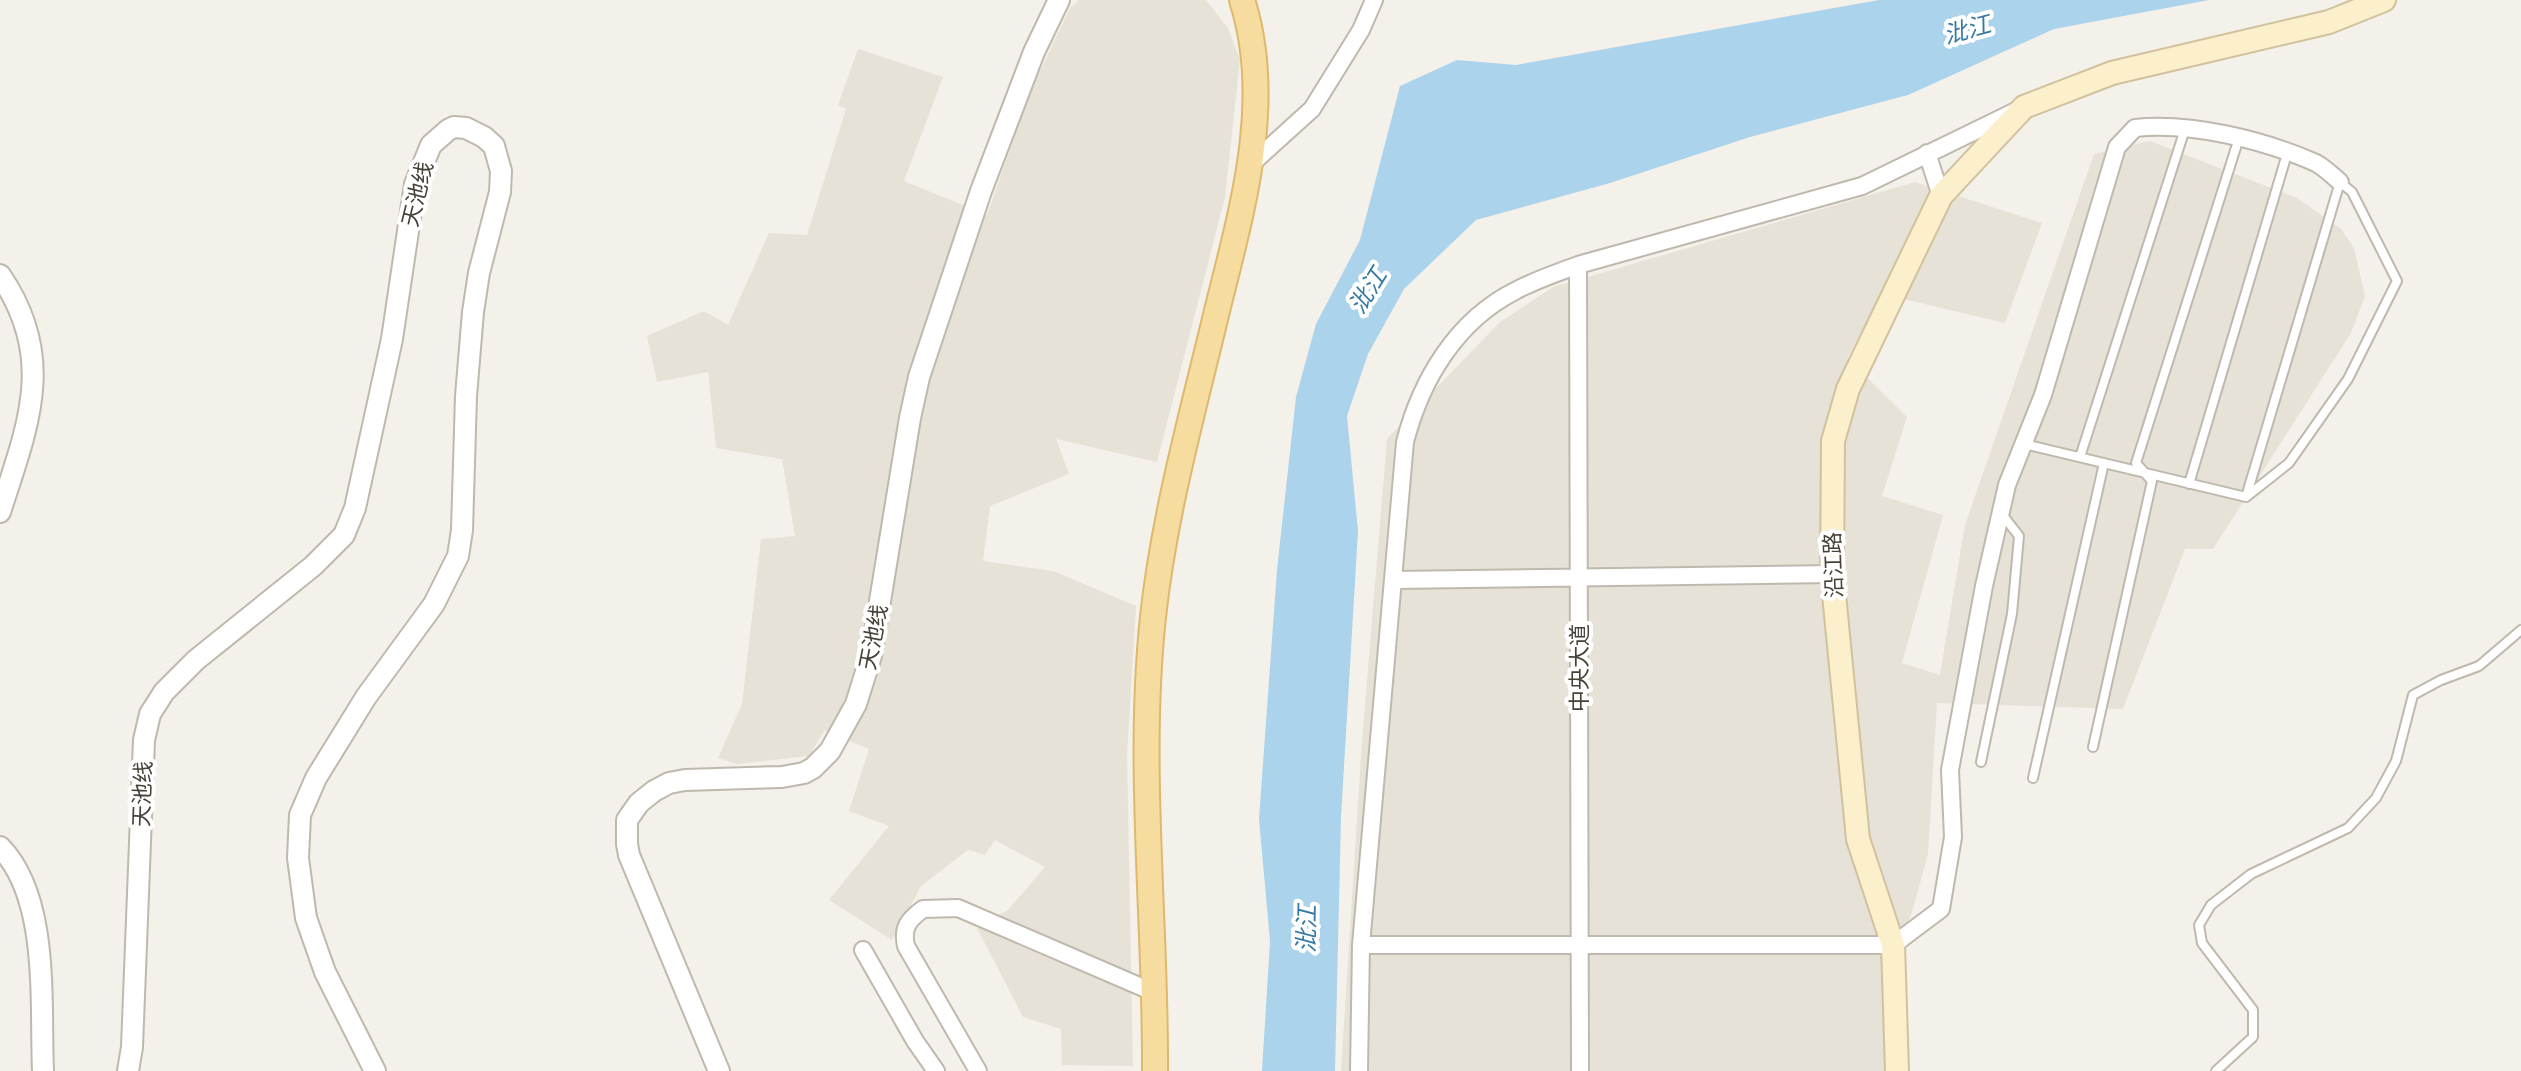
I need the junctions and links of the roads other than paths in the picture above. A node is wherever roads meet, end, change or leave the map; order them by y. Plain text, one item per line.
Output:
1 (1059, 0) edge
2 (1242, 0) edge
3 (1374, 0) edge
4 (2366, 0) edge
5 (2384, 0) edge
6 (2329, 22) junction
7 (2024, 107) junction
8 (2185, 129) junction
9 (2239, 137) junction
10 (1927, 153) junction
11 (2287, 154) junction
12 (1249, 166) junction
13 (2340, 182) junction
14 (1941, 196) junction
15 (1578, 265) junction
16 (0, 275) edge
17 (2024, 444) junction
18 (2080, 457) junction
19 (2104, 463) junction
20 (2144, 473) junction
21 (2189, 484) junction
22 (2246, 497) junction
23 (0, 512) edge
24 (2001, 512) junction
25 (1832, 574) junction
26 (1579, 577) junction
27 (1393, 580) junction
28 (2521, 630) edge
29 (2093, 747) dead end
30 (1981, 762) dead end
31 (2033, 778) dead end
32 (0, 847) edge
33 (1361, 945) junction
34 (1580, 945) junction
35 (1893, 945) junction
36 (863, 950) dead end
37 (1153, 992) junction
38 (43, 1071) edge
39 (128, 1071) edge
40 (375, 1071) edge
41 (719, 1071) edge
42 (936, 1071) edge
43 (978, 1071) edge
44 (1155, 1071) edge
45 (1359, 1071) edge
46 (1580, 1071) edge
47 (1897, 1071) edge
48 (2216, 1071) edge

1 - 41 street, 天池线
2 - 12 main road
3 - 12 street
4 - 6 street
5 - 6 main road
6 - 7 main road
7 - 10 street
7 - 14 main road, 沿江路
8 - 9 street
8 - 17 street
8 - 18 lane
9 - 11 street
9 - 20 lane
10 - 14 street
10 - 15 street
11 - 13 street
11 - 21 lane
12 - 37 main road
13 - 22 lane
13 - 22 lane
14 - 25 main road, 沿江路
15 - 26 street, 中央大道
15 - 27 street
16 - 23 street
17 - 18 lane
17 - 24 street
18 - 19 lane
19 - 20 lane
19 - 31 lane
20 - 21 lane
20 - 29 lane
21 - 22 lane
24 - 30 lane
24 - 35 street
25 - 26 street
25 - 35 main road, 沿江路
26 - 27 street
26 - 34 street, 中央大道
27 - 33 street
28 - 48 lane
32 - 38 street
33 - 34 street
33 - 45 street
34 - 35 street
34 - 46 street, 中央大道
35 - 47 main road, 沿江路
36 - 42 street
37 - 43 street
37 - 44 main road
39 - 40 street, 天池线

